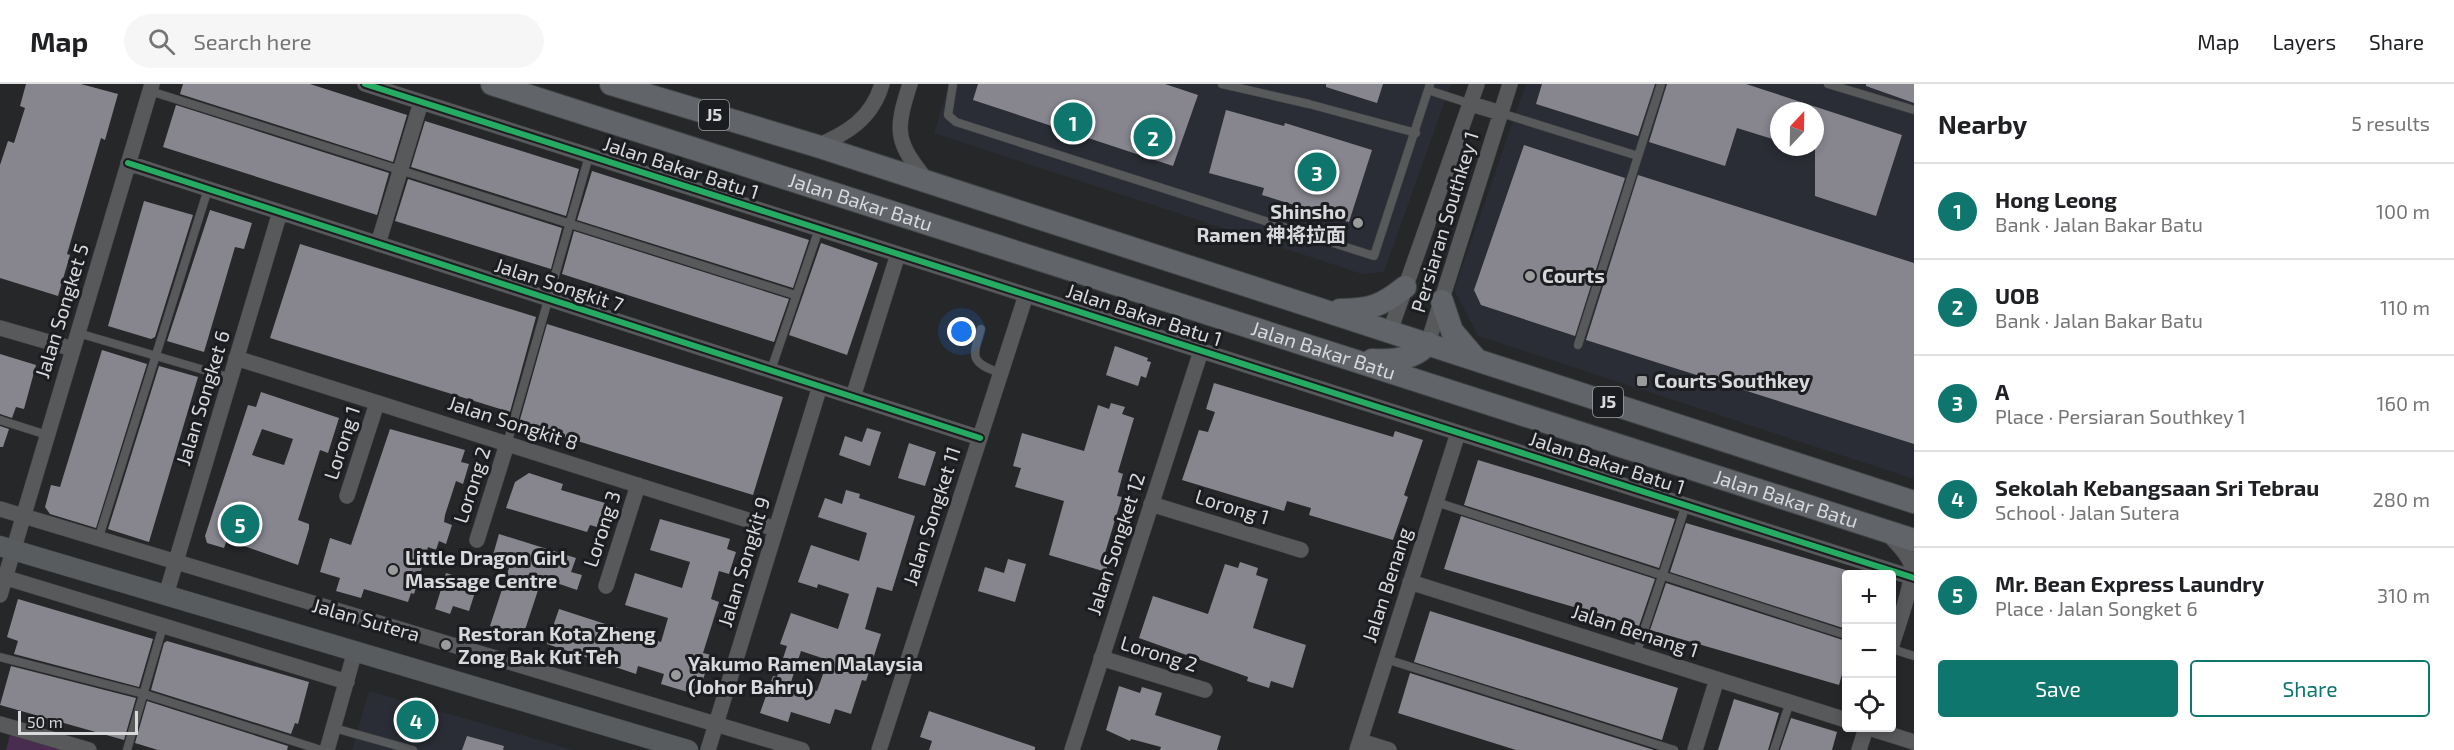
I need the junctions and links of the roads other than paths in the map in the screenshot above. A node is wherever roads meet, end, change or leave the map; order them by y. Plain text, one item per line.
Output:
1 (365, 84) edge
2 (492, 84) edge
3 (611, 84) edge
4 (882, 84) edge
5 (910, 84) edge
6 (953, 84) edge
7 (1222, 84) edge
8 (1478, 84) edge
9 (1510, 84) edge
10 (1662, 84) edge
11 (1828, 84) edge
12 (151, 87) edge
13 (1429, 87) edge
14 (421, 102) junction
15 (1471, 104) junction
16 (1914, 110) edge
17 (1501, 113) junction
18 (1416, 133) junction
19 (817, 146) junction
20 (589, 156) junction
21 (1638, 156) junction
22 (128, 163) junction
23 (400, 170) junction
24 (930, 184) junction
25 (208, 189) junction
26 (280, 212) junction
27 (570, 224) junction
28 (819, 229) junction
29 (378, 244) junction
30 (898, 254) junction
31 (1404, 288) junction
32 (795, 295) junction
33 (1026, 295) junction
34 (549, 299) junction
35 (1442, 301) junction
36 (1323, 310) junction
37 (0, 328) edge
38 (981, 329) dead end
39 (1390, 331) junction
40 (78, 333) junction
41 (1428, 343) junction
42 (1578, 345) dead end
43 (73, 349) junction
44 (1201, 351) junction
45 (156, 355) junction
46 (1344, 356) junction
47 (1406, 357) junction
48 (237, 358) junction
49 (1475, 358) junction
50 (771, 370) junction
51 (1000, 373) junction
52 (231, 378) junction
53 (820, 386) junction
54 (1453, 391) junction
55 (853, 397) junction
56 (377, 403) junction
57 (0, 420) edge
58 (1458, 433) junction
59 (47, 435) junction
60 (980, 438) junction
61 (507, 444) junction
62 (638, 485) junction
63 (347, 496) dead end
64 (1436, 502) junction
65 (1914, 502) edge
66 (1151, 504) junction
67 (1686, 505) junction
68 (0, 509) edge
69 (23, 516) junction
70 (776, 529) junction
71 (1886, 532) junction
72 (98, 540) junction
73 (477, 540) dead end
74 (1914, 540) edge
75 (6, 548) edge
76 (1301, 550) dead end
77 (175, 564) junction
78 (1663, 575) junction
79 (2, 577) edge
80 (1914, 577) edge
81 (1410, 582) junction
82 (606, 586) dead end
83 (0, 595) edge
84 (166, 595) junction
85 (163, 626) junction
86 (1842, 633) edge
87 (1896, 634) edge
88 (1896, 649) edge
89 (356, 651) junction
90 (1636, 654) junction
91 (1914, 656) edge
92 (0, 657) edge
93 (1101, 658) junction
94 (1386, 659) junction
95 (1717, 679) junction
96 (347, 682) junction
97 (1205, 690) dead end
98 (144, 694) junction
99 (1790, 702) junction
100 (1842, 719) edge
101 (716, 723) junction
102 (0, 724) edge
103 (333, 728) junction
104 (1866, 732) edge
105 (1880, 732) edge
106 (1914, 742) edge
107 (1359, 745) edge
108 (89, 750) edge
109 (127, 750) edge
110 (321, 750) edge
111 (327, 750) edge
112 (413, 750) edge
113 (688, 750) edge
114 (708, 750) edge
115 (802, 750) edge
116 (879, 750) edge
117 (1072, 750) edge
118 (1389, 750) edge
119 (1674, 750) edge
120 (1695, 750) edge
121 (1774, 750) edge
122 (1859, 750) edge

1 - 14 street, Jalan Bakar Batu 1
2 - 46 main road, Jalan Bakar Batu / J5
3 - 19 main road, Jalan Bakar Batu / J5
4 - 19 street
5 - 24 street
6 - 18 lane
7 - 18 lane
8 - 15 street, Persiaran Southkey 1
9 - 17 street, Persiaran Southkey 1
10 - 21 lane
11 - 16 lane
12 - 22 street, Jalan Songket 5
12 - 23 lane
13 - 15 lane
13 - 18 lane
14 - 20 street, Jalan Bakar Batu 1
14 - 23 street
15 - 17 street, Persiaran Southkey 1
15 - 31 street, Persiaran Southkey 1
17 - 21 lane
17 - 35 street, Persiaran Southkey 1
19 - 24 main road, Jalan Bakar Batu / J5
20 - 27 lane
20 - 28 street, Jalan Bakar Batu 1
21 - 42 lane
22 - 25 street, Jalan Songkit 7
22 - 40 street, Jalan Songket 5
23 - 27 lane
23 - 29 street
24 - 36 main road, Jalan Bakar Batu / J5
25 - 26 street, Jalan Songkit 7
25 - 45 lane
26 - 29 street, Jalan Songkit 7
26 - 48 street, Jalan Songket 6
27 - 32 lane
27 - 34 lane
28 - 30 street, Jalan Bakar Batu 1
28 - 32 lane
29 - 34 street, Jalan Songkit 7
30 - 33 street, Jalan Bakar Batu 1
30 - 55 street
31 - 36 main road
31 - 39 street, Persiaran Southkey 1
32 - 50 lane
33 - 44 street, Jalan Bakar Batu 1
33 - 51 street, Jalan Songket 11
34 - 50 street, Jalan Songkit 7
34 - 61 lane
35 - 41 street, Persiaran Southkey 1
35 - 49 main road
36 - 39 main road, Jalan Bakar Batu / J5
37 - 43 street
38 - 51 lane
39 - 41 main road, Jalan Bakar Batu / J5
39 - 47 main road
40 - 43 street, Jalan Songket 5
40 - 45 lane
41 - 47 main road
41 - 49 main road, Jalan Bakar Batu / J5
43 - 59 street, Jalan Songket 5
44 - 58 street, Jalan Bakar Batu 1
44 - 66 street, Jalan Songket 12
45 - 52 lane
45 - 72 lane
46 - 47 main road
46 - 54 main road, Jalan Bakar Batu / J5
47 - 54 main road
48 - 52 street, Jalan Songket 6
48 - 56 street, Jalan Songkit 8
49 - 65 main road, Jalan Bakar Batu / J5
50 - 53 street, Jalan Songkit 7
51 - 60 street, Jalan Songket 11
52 - 77 street, Jalan Songket 6
53 - 55 street, Jalan Songkit 7
53 - 70 street, Jalan Songkit 9
54 - 71 main road, Jalan Bakar Batu / J5
55 - 60 street, Jalan Songkit 7
56 - 61 street, Jalan Songkit 8
56 - 63 street, Lorong 1
57 - 59 lane
58 - 64 street, Jalan Benang
58 - 67 street, Jalan Bakar Batu 1
59 - 69 street, Jalan Songket 5
60 - 116 street, Jalan Songket 11
61 - 62 street, Jalan Songkit 8
61 - 73 street, Lorong 2
62 - 70 street, Jalan Songkit 8
62 - 82 street, Lorong 3
64 - 78 lane
64 - 81 street, Jalan Benang
66 - 76 street, Lorong 1
66 - 93 street, Jalan Songket 12
67 - 78 lane
67 - 80 street, Jalan Bakar Batu 1
68 - 69 street, Jalan Sutera
69 - 72 street, Jalan Sutera
69 - 75 street, Jalan Songket 5
70 - 101 street, Jalan Songkit 9
71 - 74 main road, Jalan Bakar Batu / J5
71 - 80 street
72 - 77 street, Jalan Sutera
75 - 79 street, Jalan Songket 5
75 - 84 street, Jalan Sutera
77 - 84 street, Jalan Songket 6
77 - 101 street, Jalan Sutera
78 - 86 lane
78 - 90 lane
79 - 83 street, Jalan Songket 5
79 - 85 street
80 - 87 street
81 - 90 street, Jalan Benang 1
81 - 94 street, Jalan Benang
84 - 89 street, Jalan Sutera
85 - 96 street
85 - 98 lane
88 - 91 lane
89 - 96 street
89 - 113 street, Jalan Sutera
90 - 95 street, Jalan Benang 1
92 - 98 lane
93 - 97 street, Lorong 2
93 - 117 street, Jalan Songket 12
94 - 107 street, Jalan Benang
94 - 119 lane
95 - 99 street, Jalan Benang 1
95 - 120 street
96 - 103 street
98 - 109 lane
98 - 110 lane
99 - 100 street, Jalan Benang 1
99 - 121 lane
101 - 114 street, Jalan Songkit 9
101 - 115 street, Jalan Sutera
102 - 108 street
103 - 111 street
103 - 112 lane
104 - 122 street
105 - 106 street
107 - 118 street

